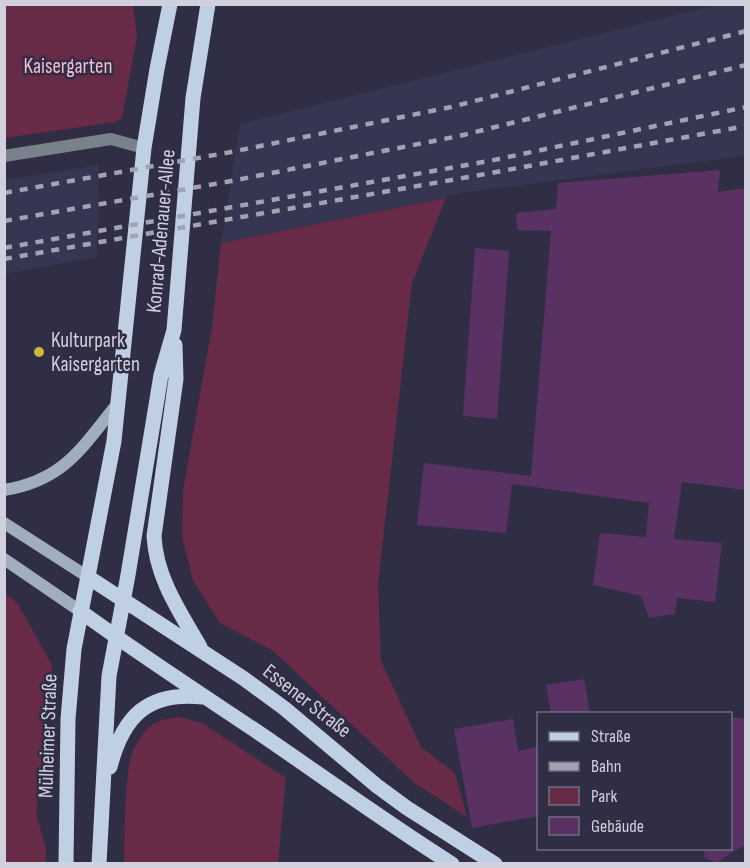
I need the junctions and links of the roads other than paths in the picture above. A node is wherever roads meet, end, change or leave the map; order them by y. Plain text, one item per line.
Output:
1 (170, 4) edge
2 (208, 4) edge
3 (144, 148) junction
4 (4, 156) edge
5 (174, 330) junction
6 (118, 403) junction
7 (4, 490) edge
8 (4, 523) edge
9 (4, 559) edge
10 (88, 577) junction
11 (123, 599) junction
12 (80, 611) junction
13 (115, 637) junction
14 (203, 651) junction
15 (206, 697) junction
16 (103, 794) junction
17 (66, 864) edge
18 (99, 864) edge
19 (452, 864) edge
20 (495, 864) edge

1 - 3 main road, Konrad-Adenauer-Allee
2 - 5 main road, Konrad-Adenauer-Allee
3 - 4 street
3 - 6 main road, Konrad-Adenauer-Allee
5 - 11 main road, Konrad-Adenauer-Allee
5 - 14 main road
6 - 7 main road
6 - 10 main road, Konrad-Adenauer-Allee
8 - 10 main road
9 - 12 main road
10 - 11 main road, Essener Straße
10 - 12 main road, Konrad-Adenauer-Allee
11 - 13 main road, Konrad-Adenauer-Allee
11 - 14 main road, Essener Straße
12 - 13 main road
12 - 17 main road, Mülheimer Straße
13 - 15 main road
13 - 16 main road
14 - 20 main road, Essener Straße
15 - 16 main road
15 - 19 main road
16 - 18 main road

